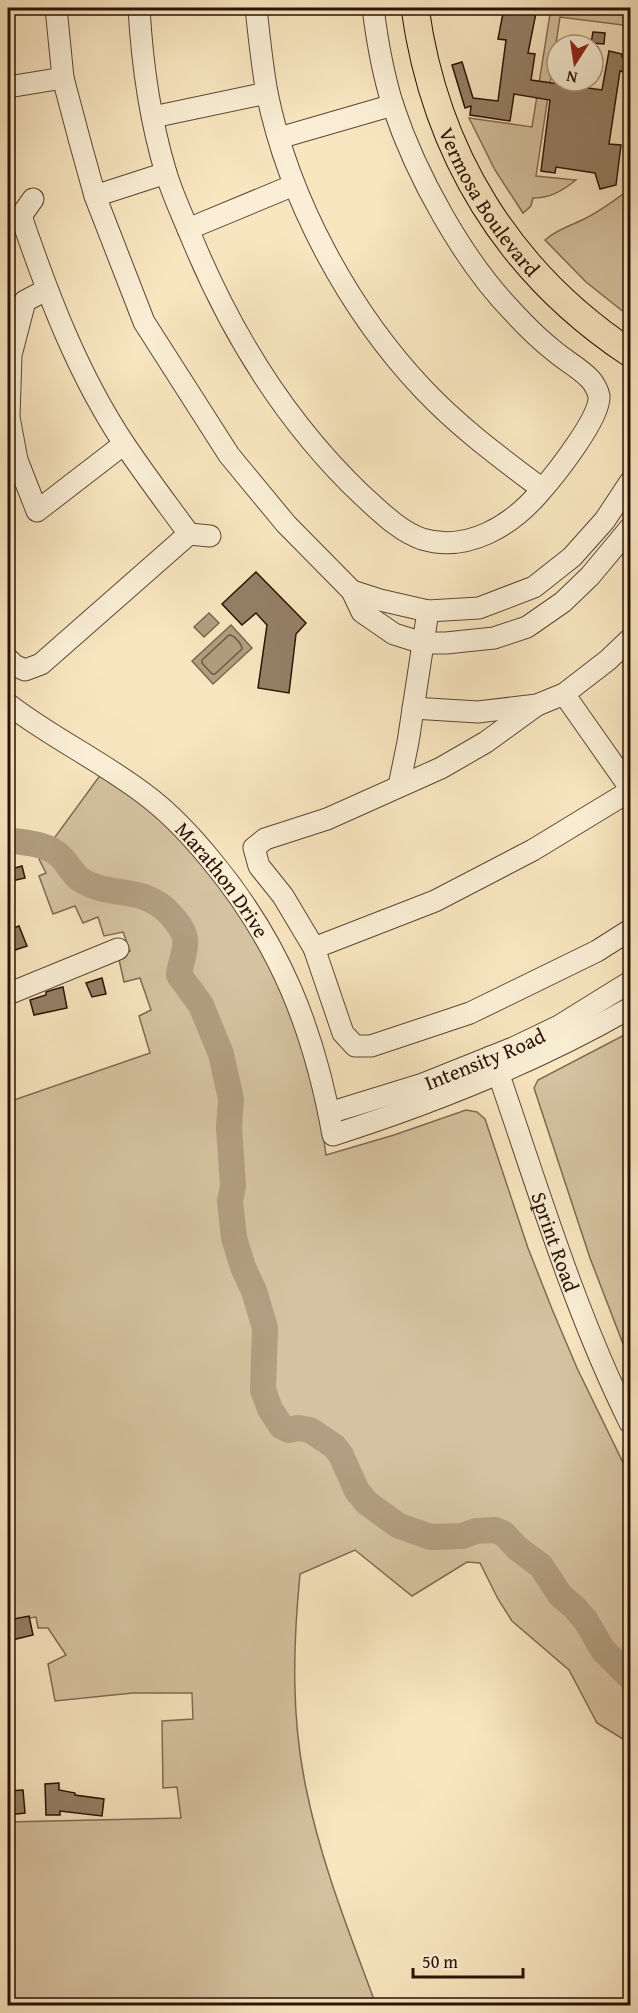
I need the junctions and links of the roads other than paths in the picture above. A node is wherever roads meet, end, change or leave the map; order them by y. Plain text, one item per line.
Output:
1 (56, 8) edge
2 (139, 8) edge
3 (256, 8) edge
4 (373, 8) edge
5 (415, 8) edge
6 (63, 78) junction
7 (8, 87) edge
8 (267, 93) junction
9 (393, 105) junction
10 (153, 117) junction
11 (279, 138) junction
12 (166, 173) junction
13 (294, 184) junction
14 (95, 196) junction
15 (33, 199) dead end
16 (14, 217) edge
17 (188, 229) junction
18 (46, 290) junction
19 (630, 353) edge
20 (124, 444) junction
21 (630, 482) edge
22 (542, 489) junction
23 (630, 528) edge
24 (189, 534) junction
25 (210, 536) dead end
26 (572, 557) junction
27 (590, 576) junction
28 (352, 591) junction
29 (428, 611) junction
30 (630, 639) edge
31 (423, 643) junction
32 (8, 659) edge
33 (564, 694) junction
34 (8, 704) edge
35 (537, 705) junction
36 (413, 708) junction
37 (399, 786) junction
38 (630, 789) edge
39 (630, 930) edge
40 (314, 948) junction
41 (118, 949) dead end
42 (630, 982) edge
43 (8, 994) edge
44 (630, 1008) edge
45 (494, 1066) junction
46 (329, 1113) junction
47 (333, 1135) joint
48 (630, 1423) edge

1 - 6 street
2 - 10 street
3 - 8 street
4 - 9 street
5 - 19 main road, Vermosa Boulevard
6 - 7 street
6 - 14 street
8 - 10 street
8 - 11 street
9 - 11 street
9 - 22 street
10 - 12 street
11 - 13 street
12 - 14 street
12 - 17 street
13 - 17 street
13 - 22 street
14 - 28 street
15 - 16 street
16 - 18 street
17 - 22 street
18 - 20 street
18 - 20 street
20 - 24 street
21 - 26 street
23 - 27 street
24 - 25 street
24 - 32 street
26 - 27 street
26 - 29 street
27 - 31 street
28 - 29 street
28 - 31 street
29 - 31 street
30 - 33 street
31 - 36 street
33 - 35 street
33 - 38 street
34 - 46 street, Marathon Drive
35 - 36 street
35 - 37 street
36 - 37 street
37 - 40 street
38 - 40 street
39 - 40 street
41 - 43 street
42 - 45 street, Intensity Road
44 - 45 street, Intensity Road
45 - 46 street, Intensity Road
45 - 47 street, Intensity Road
45 - 48 street, Sprint Road
46 - 47 street, Marathon Drive

